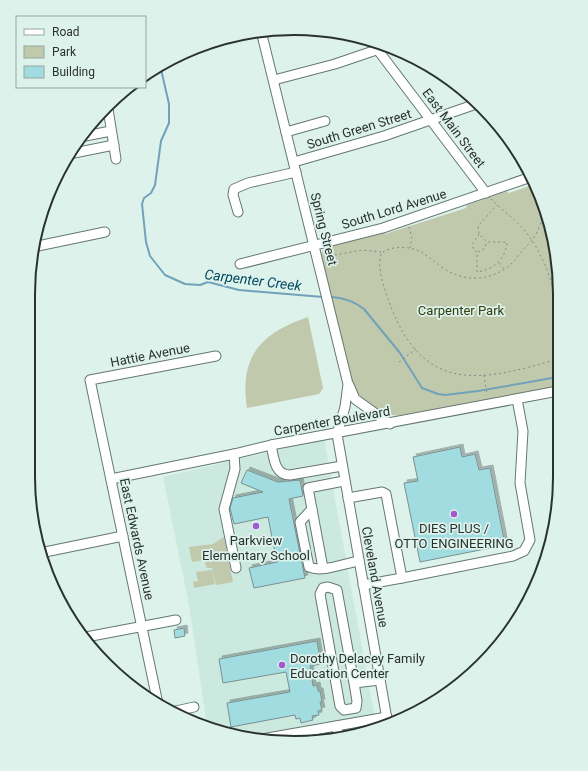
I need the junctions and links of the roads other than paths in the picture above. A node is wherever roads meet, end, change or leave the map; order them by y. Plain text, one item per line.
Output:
1 (263, 37) edge
2 (378, 49) joint
3 (274, 80) junction
4 (472, 106) edge
5 (109, 113) edge
6 (325, 120) dead end
7 (431, 120) junction
8 (111, 131) junction
9 (286, 132) junction
10 (90, 135) edge
11 (114, 145) junction
12 (78, 152) edge
13 (116, 159) dead end
14 (294, 162) junction
15 (296, 172) junction
16 (526, 179) edge
17 (486, 193) junction
18 (238, 212) dead end
19 (105, 232) dead end
20 (314, 245) junction
21 (39, 246) edge
22 (240, 264) dead end
23 (216, 356) dead end
24 (90, 380) joint
25 (348, 384) junction
26 (553, 394) edge
27 (517, 399) junction
28 (390, 424) junction
29 (337, 434) junction
30 (271, 445) junction
31 (234, 454) junction
32 (342, 466) junction
33 (111, 479) junction
34 (344, 481) junction
35 (348, 498) junction
36 (312, 510) junction
37 (123, 536) junction
38 (46, 552) edge
39 (359, 561) junction
40 (236, 568) dead end
41 (323, 568) junction
42 (402, 578) junction
43 (363, 585) junction
44 (176, 620) dead end
45 (142, 625) junction
46 (90, 636) edge
47 (380, 680) junction
48 (354, 683) junction
49 (156, 696) edge
50 (194, 707) dead end
51 (181, 710) edge
52 (387, 718) edge
53 (377, 722) edge
54 (337, 726) junction
55 (338, 732) edge
56 (283, 735) edge

1 - 3 street, Spring Street
2 - 3 street
2 - 7 street, East Main Street
3 - 9 street, Spring Street
4 - 7 street, South Green Street
5 - 8 street
6 - 9 street
7 - 14 street, South Green Street
7 - 17 street, East Main Street
8 - 10 street
8 - 11 street
9 - 14 street, Spring Street
11 - 12 street
11 - 13 street
14 - 15 street, Spring Street
15 - 18 street
15 - 20 street, Spring Street
16 - 17 street, South Lord Avenue
17 - 20 street, South Lord Avenue
19 - 21 street
20 - 22 street, South Lord Avenue
20 - 25 street, Spring Street
23 - 24 street, Hattie Avenue
24 - 33 street, East Edwards Avenue
25 - 28 street
25 - 29 street, Spring Street
26 - 27 street, Carpenter Boulevard
27 - 28 street, Carpenter Boulevard
27 - 42 street
28 - 29 street, Carpenter Boulevard
29 - 30 street, Carpenter Boulevard
29 - 32 street, Cleveland Avenue
30 - 31 street, Carpenter Boulevard
30 - 32 street
31 - 33 street, Carpenter Boulevard
31 - 40 street
32 - 34 street, Cleveland Avenue
33 - 37 street, East Edwards Avenue
34 - 35 street, Cleveland Avenue
34 - 36 street
35 - 39 street, Cleveland Avenue
35 - 42 street
36 - 41 street
36 - 41 street
37 - 38 street
37 - 45 street, East Edwards Avenue
39 - 41 street
39 - 43 street, Cleveland Avenue
42 - 43 street
43 - 47 street, Cleveland Avenue
44 - 45 street
45 - 46 street
45 - 49 street, East Edwards Avenue
47 - 48 street
47 - 52 street, Cleveland Avenue
48 - 48 street
50 - 51 street
53 - 54 street
54 - 55 street
54 - 56 street

